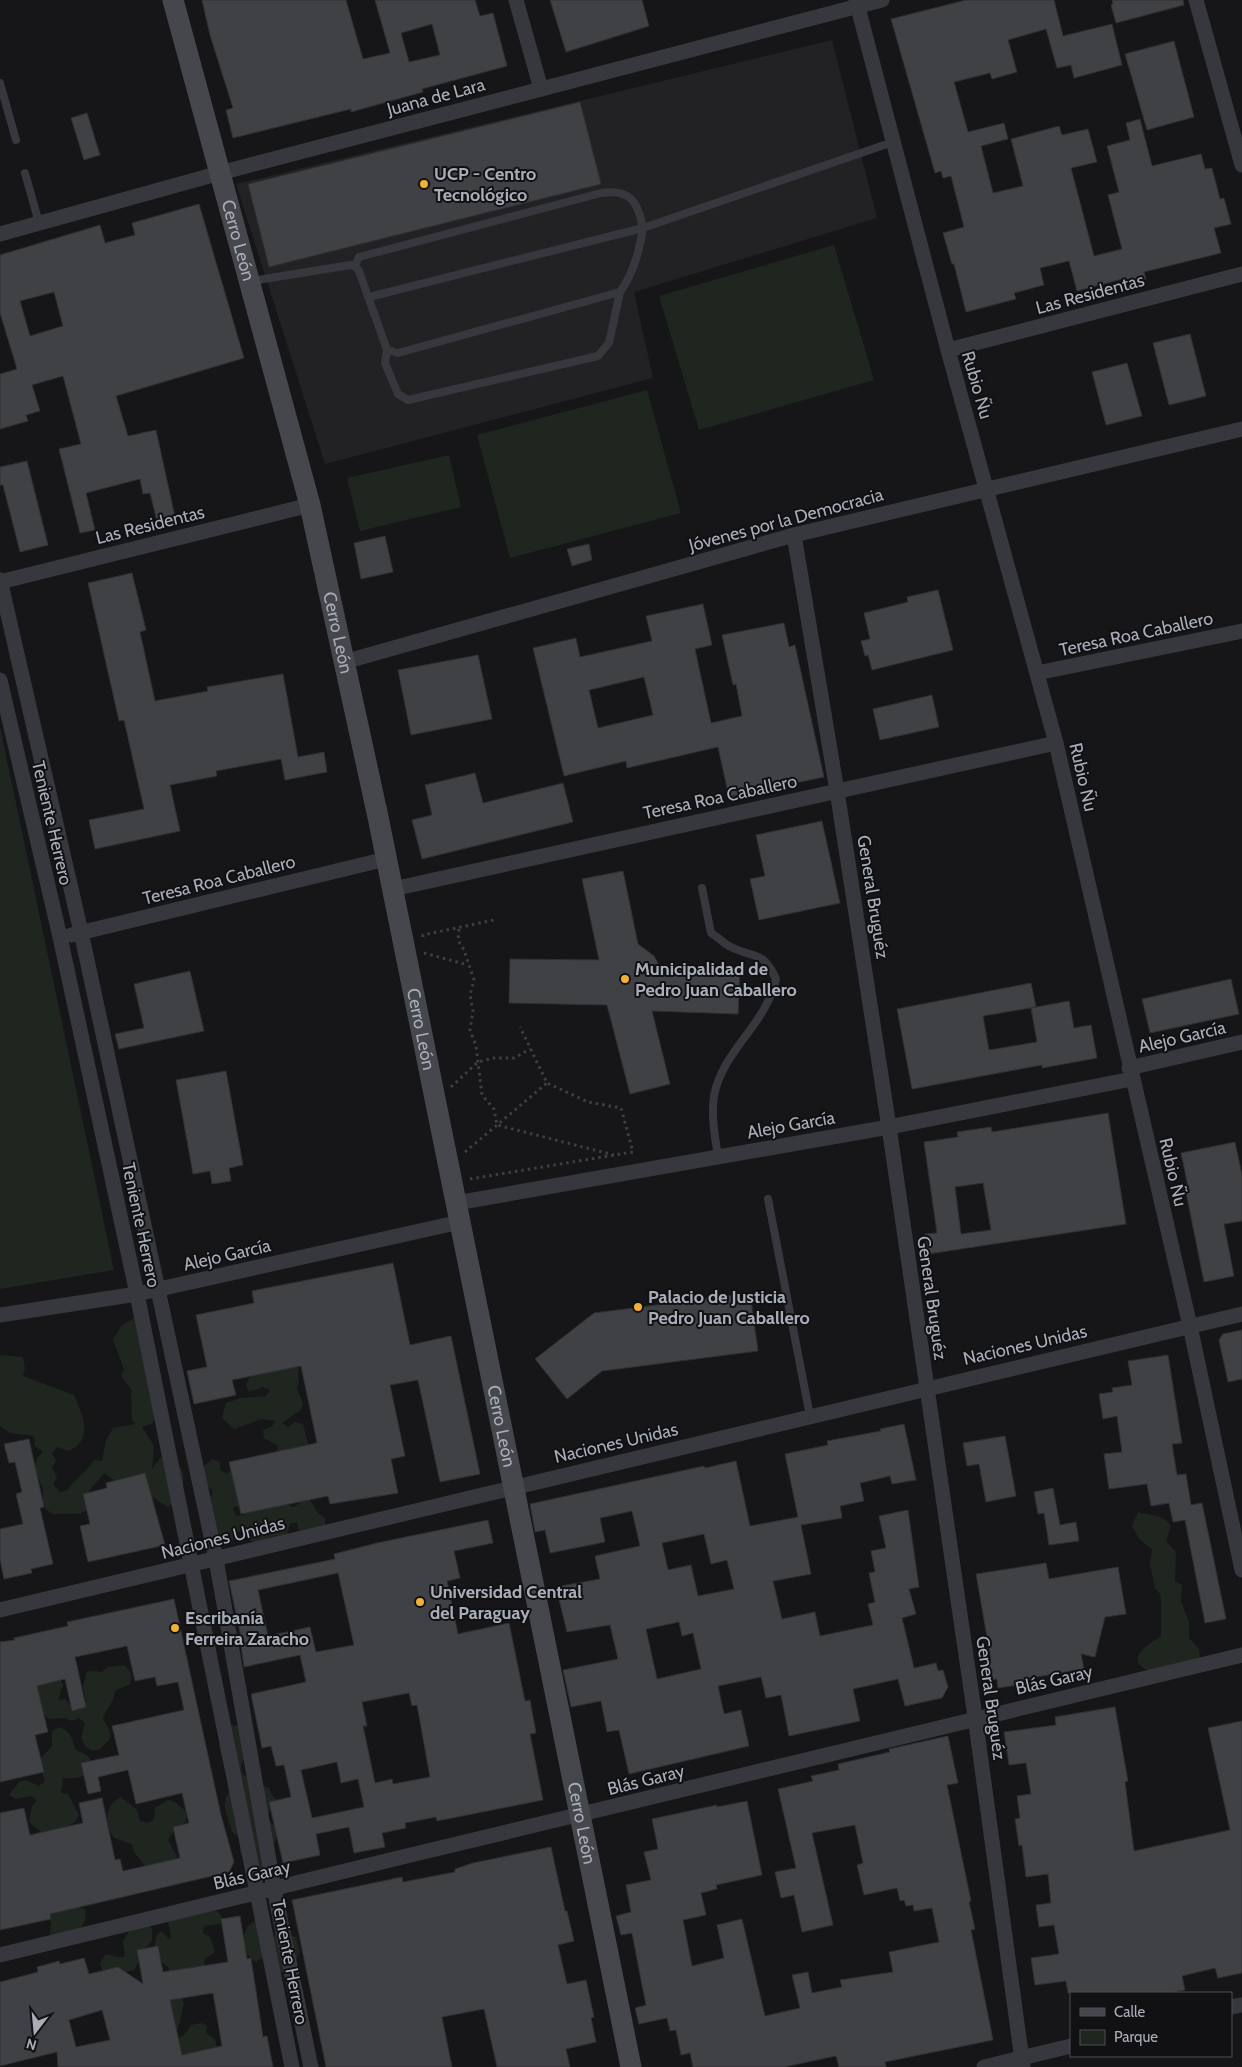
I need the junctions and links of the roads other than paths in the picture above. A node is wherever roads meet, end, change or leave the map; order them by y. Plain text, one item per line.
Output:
1 (173, 0) edge
2 (516, 0) edge
3 (882, 0) edge
4 (1196, 0) edge
5 (857, 3) edge
6 (0, 83) edge
7 (541, 89) junction
8 (16, 140) dead end
9 (893, 142) junction
10 (1242, 165) edge
11 (25, 173) dead end
12 (220, 173) junction
13 (39, 223) junction
14 (643, 228) junction
15 (0, 234) edge
16 (356, 266) junction
17 (1242, 274) edge
18 (249, 282) junction
19 (620, 292) junction
20 (369, 297) junction
21 (387, 350) junction
22 (948, 350) junction
23 (1242, 430) edge
24 (986, 489) junction
25 (310, 505) junction
26 (794, 535) junction
27 (0, 582) edge
28 (1242, 631) edge
29 (344, 662) junction
30 (1038, 674) junction
31 (0, 680) edge
32 (25, 690) junction
33 (4, 695) junction
34 (1056, 744) junction
35 (837, 791) junction
36 (386, 859) junction
37 (702, 888) dead end
38 (393, 889) junction
39 (81, 932) junction
40 (60, 937) junction
41 (104, 1042) junction
42 (1242, 1042) edge
43 (84, 1048) junction
44 (1131, 1074) junction
45 (890, 1127) junction
46 (718, 1157) junction
47 (768, 1199) dead end
48 (458, 1213) junction
49 (158, 1289) junction
50 (137, 1294) junction
51 (1242, 1314) edge
52 (0, 1315) edge
53 (1190, 1326) junction
54 (926, 1388) junction
55 (183, 1406) junction
56 (161, 1412) junction
57 (810, 1416) junction
58 (512, 1487) junction
59 (216, 1559) junction
60 (192, 1565) junction
61 (1242, 1570) edge
62 (0, 1610) edge
63 (1242, 1655) edge
64 (975, 1717) junction
65 (247, 1734) junction
66 (227, 1738) junction
67 (580, 1815) junction
68 (274, 1889) junction
69 (257, 1893) junction
70 (0, 1955) edge
71 (305, 2042) junction
72 (288, 2046) junction
73 (1070, 2046) edge
74 (1022, 2062) edge
75 (292, 2067) edge
76 (311, 2067) edge
77 (631, 2067) edge
78 (984, 2067) edge

1 - 12 street, Cerro León
2 - 7 street
3 - 5 street, Juana de Lara
4 - 10 street
5 - 7 street, Juana de Lara
5 - 9 street, Rubio Ñu
6 - 8 lane
7 - 12 street, Juana de Lara
9 - 14 lane
9 - 22 street, Rubio Ñu
11 - 13 lane
12 - 13 street, Juana de Lara
12 - 18 street, Cerro León
13 - 15 street, Juana de Lara
14 - 16 lane
14 - 19 lane
14 - 20 lane
16 - 18 lane
16 - 20 lane
17 - 22 street, Las Residentas
18 - 25 street, Cerro León
19 - 21 lane
19 - 21 lane
20 - 21 lane
22 - 24 street, Rubio Ñu
23 - 24 street, Jóvenes por la Democracia
24 - 26 street, Jóvenes por la Democracia
24 - 30 street, Rubio Ñu
25 - 27 street, Las Residentas
25 - 29 street, Cerro León
26 - 29 street, Jóvenes por la Democracia
26 - 35 street, General Bruguéz
27 - 32 street, Teniente Herrero
28 - 30 street, Teresa Roa Caballero
29 - 36 street, Cerro León
30 - 34 street, Rubio Ñu
31 - 33 street, Teniente Herrero
32 - 33 street
32 - 39 street, Teniente Herrero
33 - 40 street, Teniente Herrero
34 - 35 street, Teresa Roa Caballero
34 - 44 street, Rubio Ñu
35 - 38 street, Teresa Roa Caballero
35 - 45 street, General Bruguéz
36 - 38 street, Cerro León
36 - 39 street, Teresa Roa Caballero
37 - 46 lane
38 - 48 street, Cerro León
39 - 40 street, Teresa Roa Caballero
39 - 41 street, Teniente Herrero
40 - 43 street, Teniente Herrero
41 - 43 street
41 - 49 street, Teniente Herrero
42 - 44 street, Alejo García
43 - 50 street, Teniente Herrero
44 - 45 street, Alejo García
44 - 53 street, Rubio Ñu
45 - 46 street, Alejo García
45 - 54 street, General Bruguéz
46 - 48 street, Alejo García
47 - 57 lane
48 - 49 street, Alejo García
48 - 58 street, Cerro León
49 - 50 street, Alejo García
49 - 55 street, Teniente Herrero
50 - 52 street, Alejo García
50 - 56 street, Teniente Herrero
51 - 53 street, Naciones Unidas
53 - 54 street, Naciones Unidas
53 - 61 street, Rubio Ñu
54 - 57 street, Naciones Unidas
54 - 64 street, General Bruguéz
55 - 56 street
55 - 59 street, Teniente Herrero
56 - 60 street, Teniente Herrero
57 - 58 street, Naciones Unidas
58 - 59 street, Naciones Unidas
58 - 67 street, Cerro León
59 - 60 street, Naciones Unidas
59 - 65 street, Teniente Herrero
60 - 62 street, Naciones Unidas
60 - 66 street, Teniente Herrero
63 - 64 street, Blás Garay
64 - 67 street, Blás Garay
64 - 74 street, General Bruguéz
65 - 66 street
65 - 68 street, Teniente Herrero
66 - 69 street, Teniente Herrero
67 - 68 street, Blás Garay
67 - 77 street, Cerro León
68 - 69 street, Blás Garay
68 - 71 street, Teniente Herrero
69 - 70 street, Blás Garay
69 - 72 street, Teniente Herrero
71 - 72 street, Teniente Herrero
71 - 76 street, Teniente Herrero
72 - 75 street, Teniente Herrero
73 - 74 street
74 - 78 street

